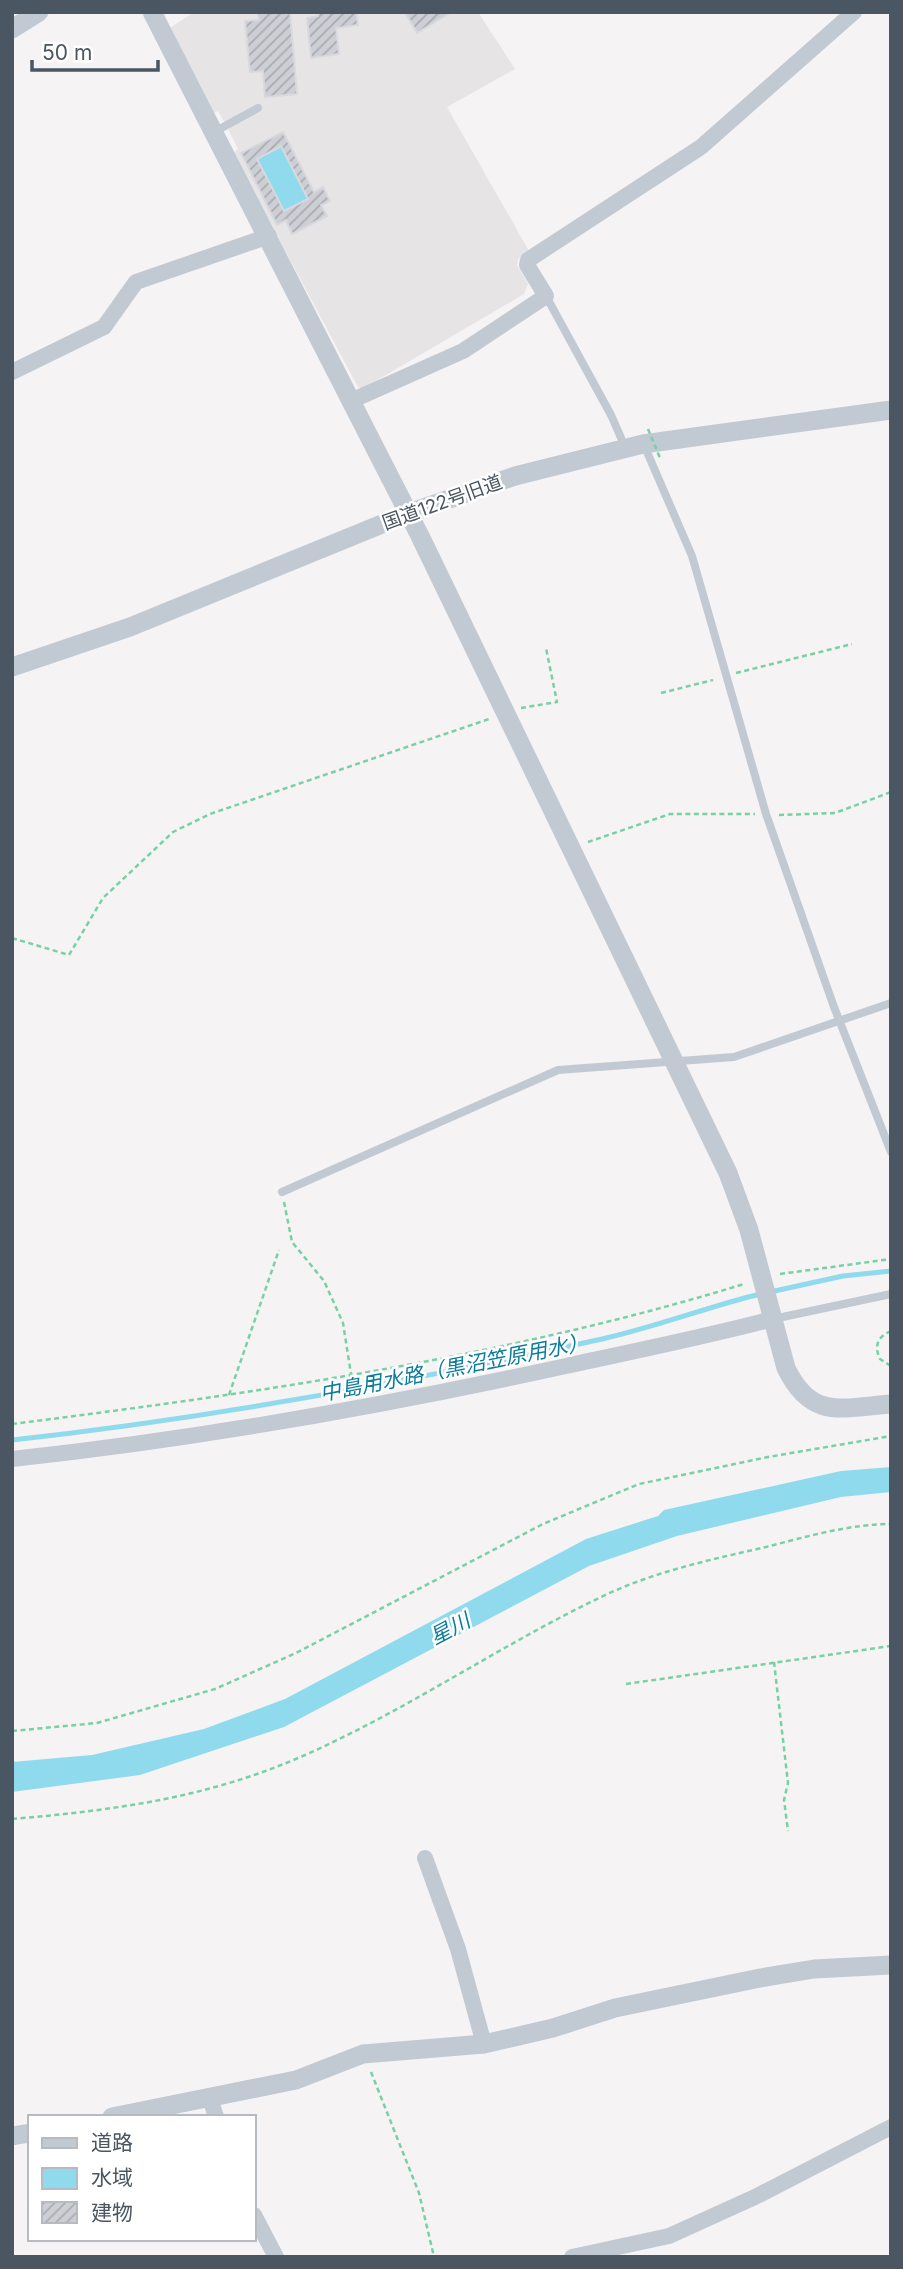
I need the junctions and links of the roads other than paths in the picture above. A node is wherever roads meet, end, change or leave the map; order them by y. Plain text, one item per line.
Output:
1 (39, 12) edge
2 (152, 12) edge
3 (853, 12) edge
4 (12, 29) edge
5 (258, 108) dead end
6 (212, 133) junction
7 (269, 236) junction
8 (546, 296) junction
9 (12, 372) edge
10 (353, 400) junction
11 (891, 410) edge
12 (636, 440) junction
13 (409, 513) junction
14 (12, 667) edge
15 (891, 1003) edge
16 (840, 1020) junction
17 (676, 1063) junction
18 (891, 1152) edge
19 (282, 1192) road end
20 (891, 1294) edge
21 (771, 1312) junction
22 (891, 1404) edge
23 (12, 1458) edge
24 (425, 1858) dead end
25 (891, 1965) edge
26 (484, 2044) junction
27 (213, 2107) edge
28 (132, 2115) edge
29 (891, 2127) edge
30 (256, 2219) edge
31 (276, 2257) edge
32 (572, 2257) edge

1 - 4 street
2 - 6 street
3 - 8 street
5 - 6 lane
6 - 7 street
7 - 9 street
7 - 10 street
8 - 10 street
8 - 12 lane
10 - 13 street
11 - 12 street, 国道122号旧道
12 - 13 street, 国道122号旧道
12 - 16 lane
13 - 14 street, 国道122号旧道
13 - 17 street
15 - 16 lane
16 - 17 lane
16 - 18 lane
17 - 19 lane
17 - 21 street
20 - 21 lane
21 - 22 street
21 - 23 street
24 - 26 street
25 - 26 street
26 - 27 street
27 - 28 street
29 - 32 street
30 - 31 street

